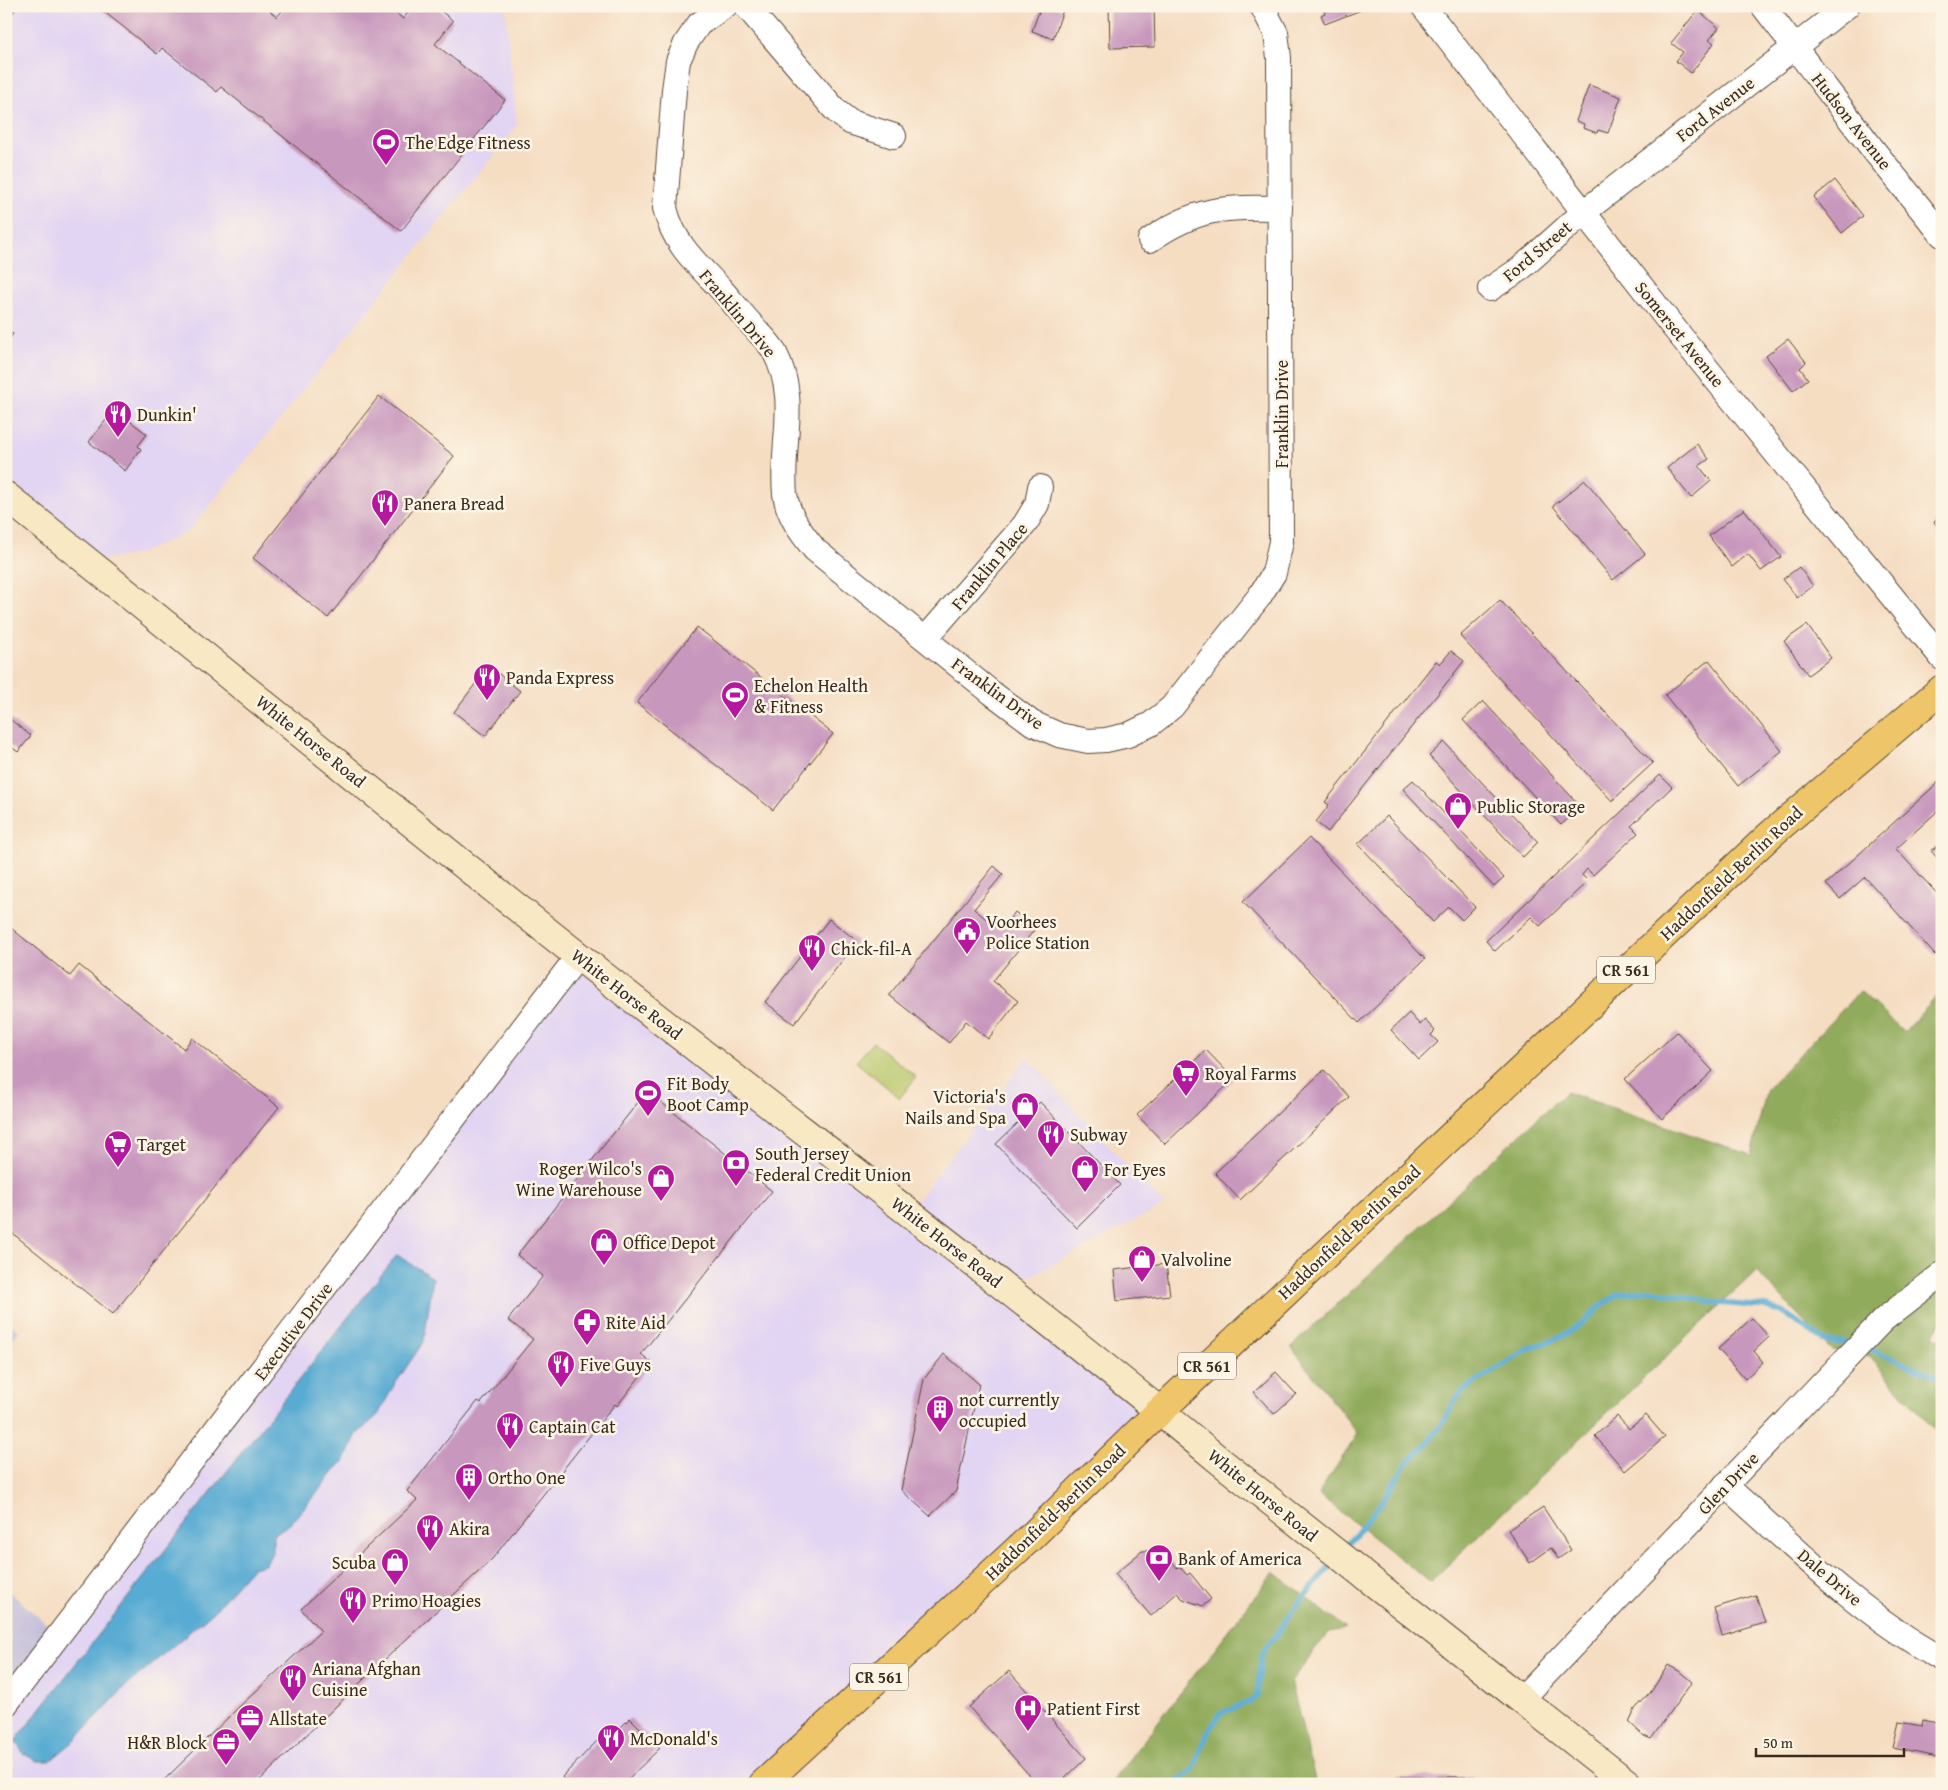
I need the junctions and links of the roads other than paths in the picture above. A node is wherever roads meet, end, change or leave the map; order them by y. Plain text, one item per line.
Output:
1 (725, 6) edge
2 (746, 6) edge
3 (1262, 6) edge
4 (1423, 6) edge
5 (1763, 6) edge
6 (1847, 6) edge
7 (1795, 47) junction
8 (894, 136) dead end
9 (1280, 208) junction
10 (1584, 212) junction
11 (1942, 235) edge
12 (1150, 240) dead end
13 (1490, 289) dead end
14 (1040, 487) dead end
15 (6, 496) edge
16 (926, 638) junction
17 (1942, 658) edge
18 (1942, 689) edge
19 (578, 956) junction
20 (1942, 1274) edge
21 (1160, 1411) junction
22 (1725, 1485) junction
23 (1942, 1659) edge
24 (1521, 1700) junction
25 (6, 1704) edge
26 (763, 1784) edge
27 (1628, 1784) edge

1 - 16 street, Franklin Drive
2 - 8 street
3 - 9 street, Franklin Drive
4 - 10 street, Somerset Avenue
5 - 7 street, Hudson Avenue
6 - 7 street, Ford Avenue
7 - 10 street, Ford Avenue
7 - 11 street, Hudson Avenue
9 - 12 street
9 - 16 street, Franklin Drive
10 - 13 street, Ford Street
10 - 17 street, Somerset Avenue
14 - 16 street, Franklin Place
15 - 19 main road, White Horse Road
18 - 21 main road, Haddonfield-Berlin Road / CR 561
19 - 21 main road, White Horse Road
19 - 25 street, Executive Drive
20 - 22 street, Glen Drive
21 - 24 main road, White Horse Road
21 - 26 main road, Haddonfield-Berlin Road / CR 561
22 - 23 street, Dale Drive
22 - 24 street, Glen Drive
24 - 27 main road, White Horse Road

